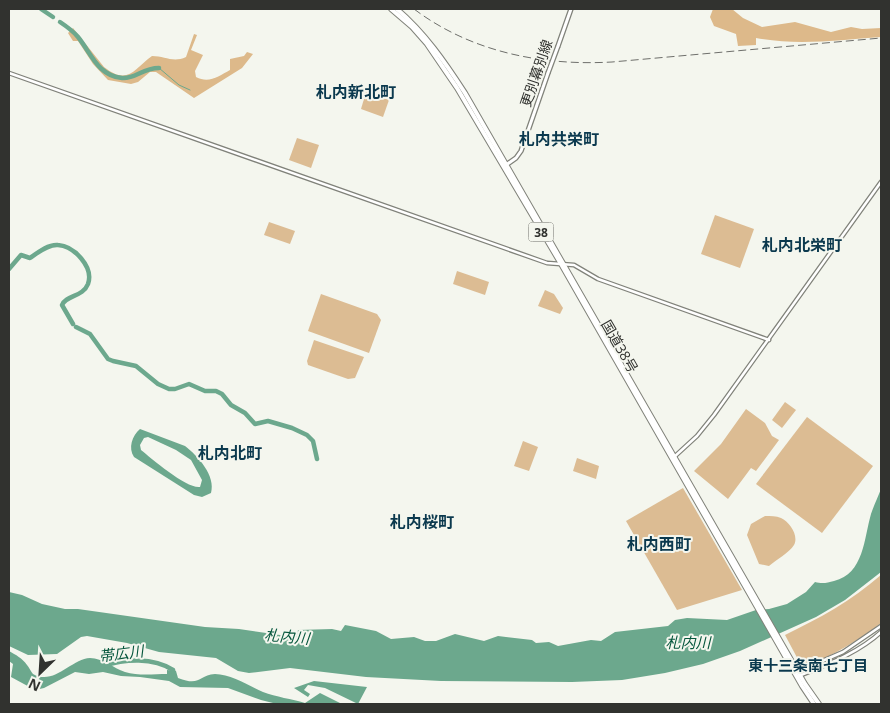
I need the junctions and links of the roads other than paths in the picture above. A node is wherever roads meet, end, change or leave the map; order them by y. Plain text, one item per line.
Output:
1 (392, 9) edge
2 (397, 9) edge
3 (571, 9) edge
4 (9, 73) edge
5 (505, 166) junction
6 (881, 182) edge
7 (563, 265) junction
8 (769, 340) junction
9 (673, 458) junction
10 (881, 626) edge
11 (881, 632) edge
12 (798, 674) junction
13 (814, 704) edge
14 (819, 704) edge

1 - 5 highway, 国道38号 / 38
2 - 5 highway, 国道38号 / 38
3 - 5 main road, 更別幕別線, bridge
4 - 7 street
5 - 7 highway, 国道38号 / 38
6 - 8 street
7 - 8 street
7 - 9 highway, 国道38号 / 38
8 - 9 street
9 - 12 highway, 国道38号 / 38
10 - 12 street
11 - 12 street
12 - 13 highway, 国道38号 / 38
12 - 14 highway, 国道38号 / 38

